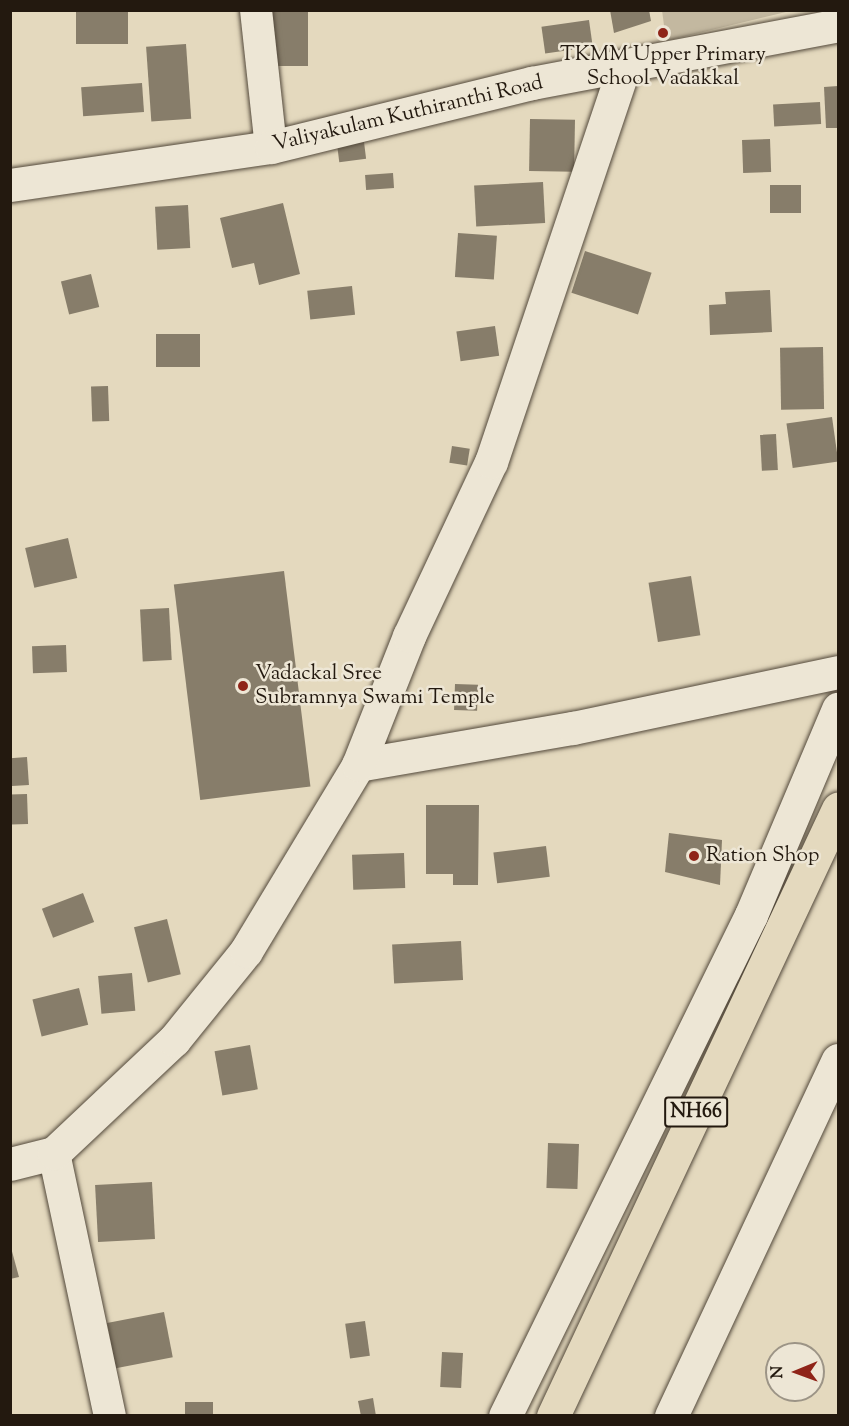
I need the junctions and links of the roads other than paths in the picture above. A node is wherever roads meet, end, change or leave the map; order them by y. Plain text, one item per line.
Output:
1 (256, 10) edge
2 (838, 25) edge
3 (624, 67) junction
4 (270, 147) junction
5 (10, 185) edge
6 (838, 672) edge
7 (838, 709) edge
8 (358, 765) junction
9 (838, 809) edge
10 (838, 1060) edge
11 (54, 1153) junction
12 (10, 1164) edge
13 (110, 1416) edge
14 (505, 1416) edge
15 (553, 1416) edge
16 (671, 1416) edge

1 - 4 street
2 - 3 street, Valiyakulam Kuthiranthi Road
3 - 4 street, Valiyakulam Kuthiranthi Road
3 - 8 street
4 - 5 street, Valiyakulam Kuthiranthi Road
6 - 8 street
7 - 14 street
8 - 11 street
9 - 15 highway, NH66
10 - 16 street
11 - 12 street
11 - 13 street

